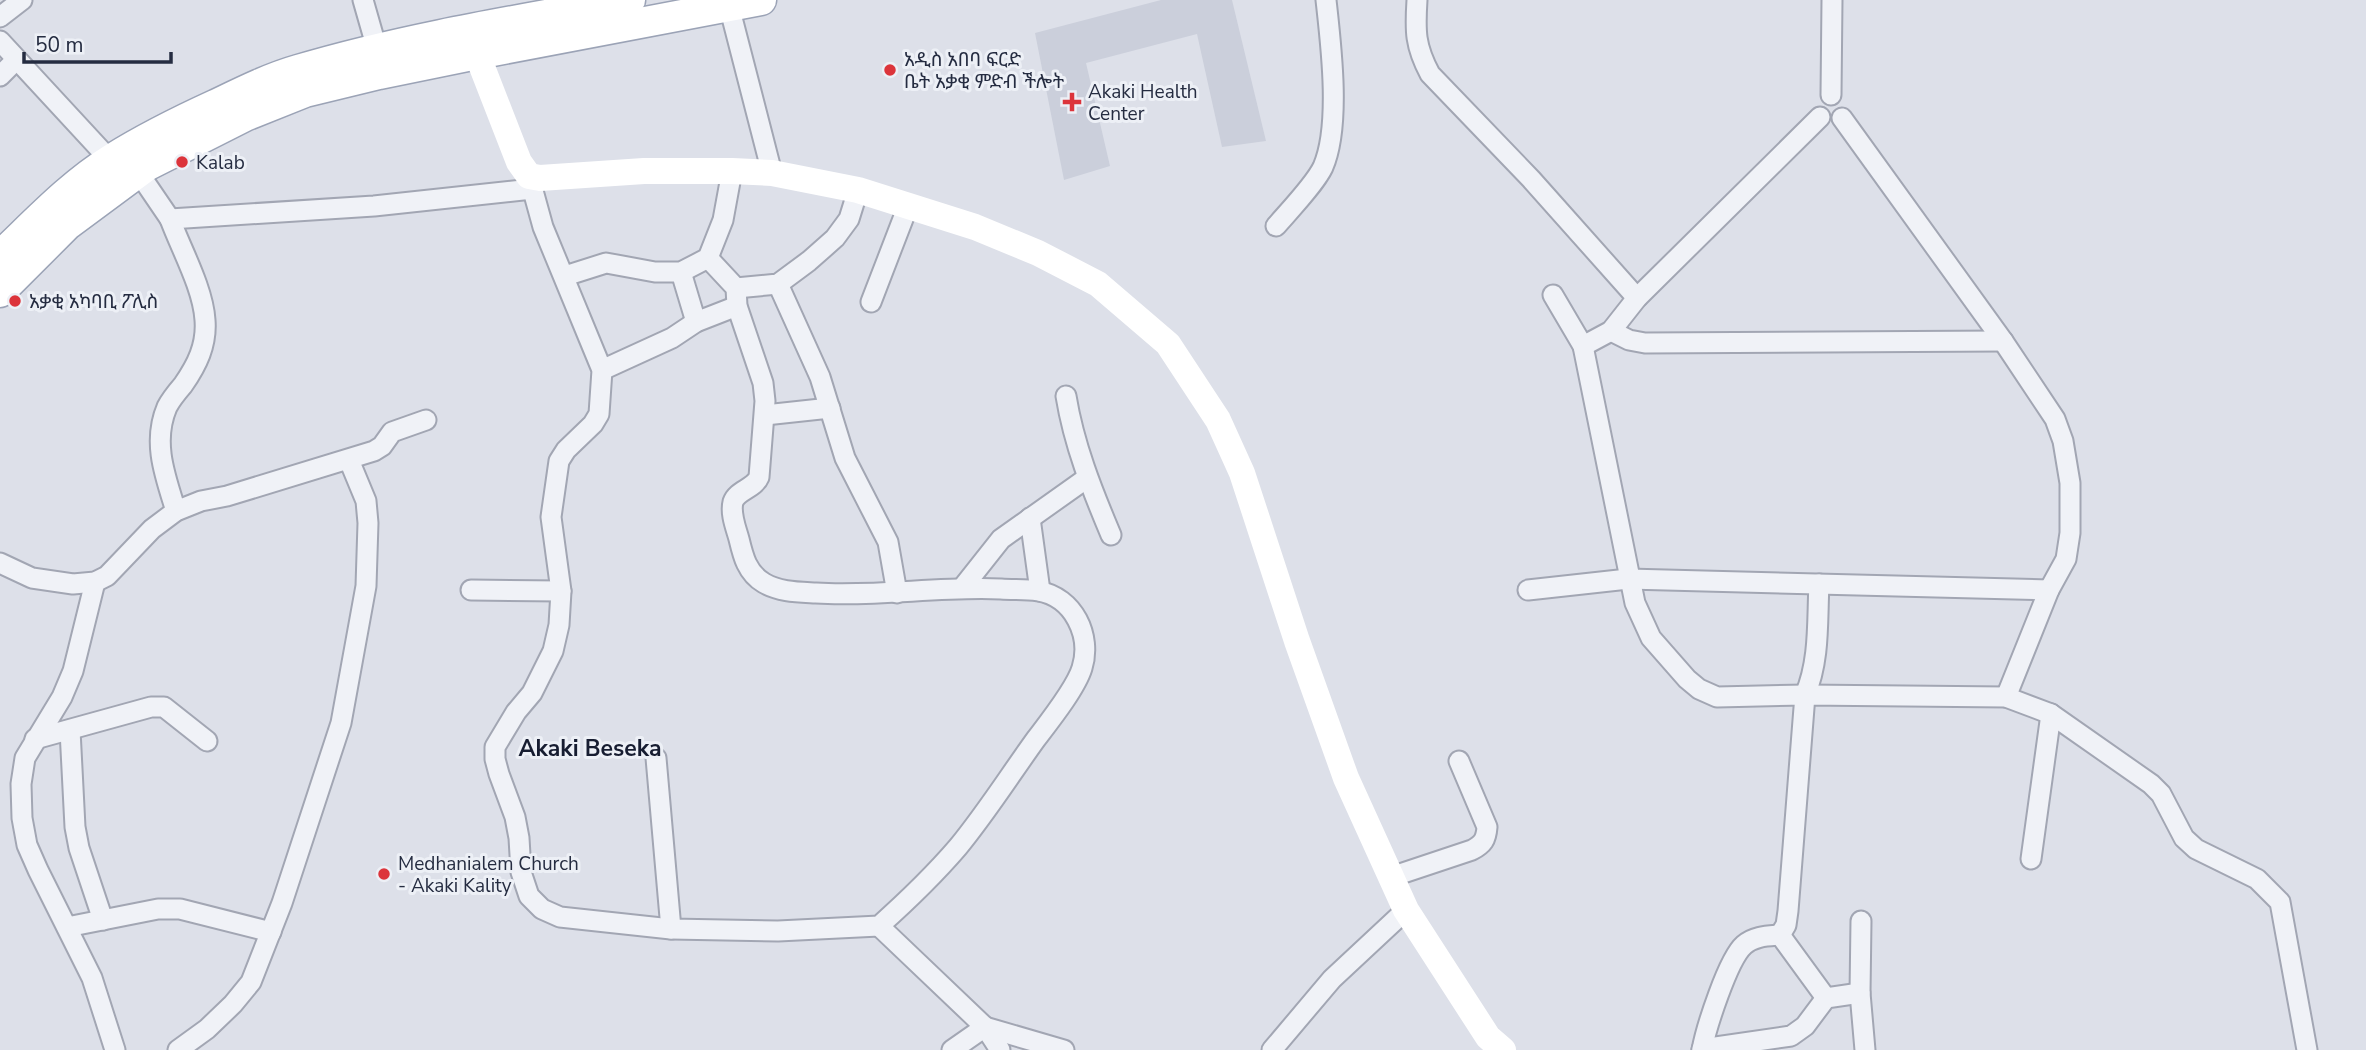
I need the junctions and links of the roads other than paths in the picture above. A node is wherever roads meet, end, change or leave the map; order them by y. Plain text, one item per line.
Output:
1 (22, 0) edge
2 (363, 0) edge
3 (630, 0) edge
4 (761, 0) edge
5 (1326, 0) edge
6 (1417, 0) edge
7 (1832, 0) edge
8 (695, 6) edge
9 (729, 6) junction
10 (0, 17) edge
11 (0, 41) edge
12 (377, 49) junction
13 (477, 54) junction
14 (16, 60) junction
15 (0, 76) edge
16 (1831, 95) junction
17 (1820, 117) junction
18 (1842, 118) junction
19 (110, 160) junction
20 (732, 171) junction
21 (138, 172) junction
22 (772, 173) junction
23 (530, 183) junction
24 (858, 190) junction
25 (908, 206) junction
26 (170, 219) junction
27 (1276, 226) dead end
28 (0, 257) edge
29 (708, 258) junction
30 (681, 272) junction
31 (565, 276) junction
32 (778, 284) junction
33 (0, 292) edge
34 (1553, 295) dead end
35 (737, 297) junction
36 (1637, 298) junction
37 (871, 302) dead end
38 (696, 322) junction
39 (1611, 331) junction
40 (2003, 341) junction
41 (1583, 345) junction
42 (601, 370) junction
43 (1066, 396) dead end
44 (830, 408) junction
45 (765, 415) junction
46 (426, 420) dead end
47 (349, 460) junction
48 (1087, 478) junction
49 (176, 511) junction
50 (1030, 519) junction
51 (1111, 535) dead end
52 (0, 563) edge
53 (1629, 579) junction
54 (95, 582) junction
55 (1819, 584) junction
56 (962, 587) junction
57 (471, 590) dead end
58 (1528, 590) dead end
59 (2049, 590) junction
60 (561, 591) junction
61 (1040, 591) junction
62 (897, 593) junction
63 (1805, 695) junction
64 (2006, 697) junction
65 (2051, 714) junction
66 (70, 730) junction
67 (35, 739) junction
68 (207, 741) dead end
69 (656, 758) dead end
70 (1459, 761) dead end
71 (2031, 859) dead end
72 (1391, 877) junction
73 (1406, 910) junction
74 (103, 920) junction
75 (1861, 920) dead end
76 (879, 926) junction
77 (67, 927) junction
78 (671, 929) junction
79 (271, 932) junction
80 (1780, 935) junction
81 (1860, 993) junction
82 (1826, 998) junction
83 (985, 1027) junction
84 (1489, 1046) edge
85 (115, 1050) edge
86 (178, 1050) edge
87 (952, 1050) edge
88 (1000, 1050) edge
89 (1064, 1050) edge
90 (1272, 1050) edge
91 (1702, 1050) edge
92 (1865, 1050) edge
93 (2306, 1050) edge

1 - 10 street
2 - 12 street
3 - 12 main road
4 - 9 main road
5 - 27 street
6 - 36 street
7 - 16 street
8 - 9 main road
8 - 13 main road
9 - 22 street
11 - 14 street
12 - 19 main road
13 - 21 main road
13 - 23 main road
14 - 15 street
14 - 19 street
16 - 17 street
16 - 18 street
17 - 18 street
17 - 36 street
18 - 40 street
19 - 28 main road
20 - 22 main road
20 - 23 main road
20 - 29 street
21 - 26 street
21 - 33 main road
22 - 24 main road
23 - 26 street
23 - 31 street
24 - 25 main road
24 - 32 street
25 - 37 street
25 - 72 main road
26 - 49 street
29 - 30 street
29 - 35 street
30 - 31 street
30 - 38 street
31 - 42 street
32 - 35 street
32 - 44 street
34 - 41 street
35 - 38 street
35 - 45 street
36 - 39 street
38 - 42 street
39 - 40 street
39 - 41 street
40 - 59 street
41 - 53 street
42 - 60 street
43 - 48 street
44 - 45 street
44 - 62 street
45 - 62 street
46 - 47 street
47 - 49 street
47 - 79 street
48 - 50 street
48 - 51 street
49 - 54 street
50 - 56 street
50 - 61 street
52 - 54 street
53 - 55 street
53 - 58 street
53 - 63 street
54 - 67 street
55 - 59 street
55 - 63 street
56 - 61 street
56 - 62 street
57 - 60 street
59 - 64 street
60 - 78 street
61 - 76 street
63 - 64 street
63 - 80 street
64 - 65 street
65 - 71 street
65 - 93 street
66 - 67 street
66 - 68 street
66 - 74 street
67 - 77 street
69 - 78 street
70 - 72 street
72 - 73 main road
73 - 84 main road
73 - 90 street
74 - 77 street
74 - 79 street
75 - 81 street
76 - 78 street
76 - 83 street
77 - 85 street
79 - 86 street
80 - 82 street
80 - 91 street
81 - 82 street
81 - 92 street
82 - 91 street
83 - 87 street
83 - 88 street
83 - 89 street

